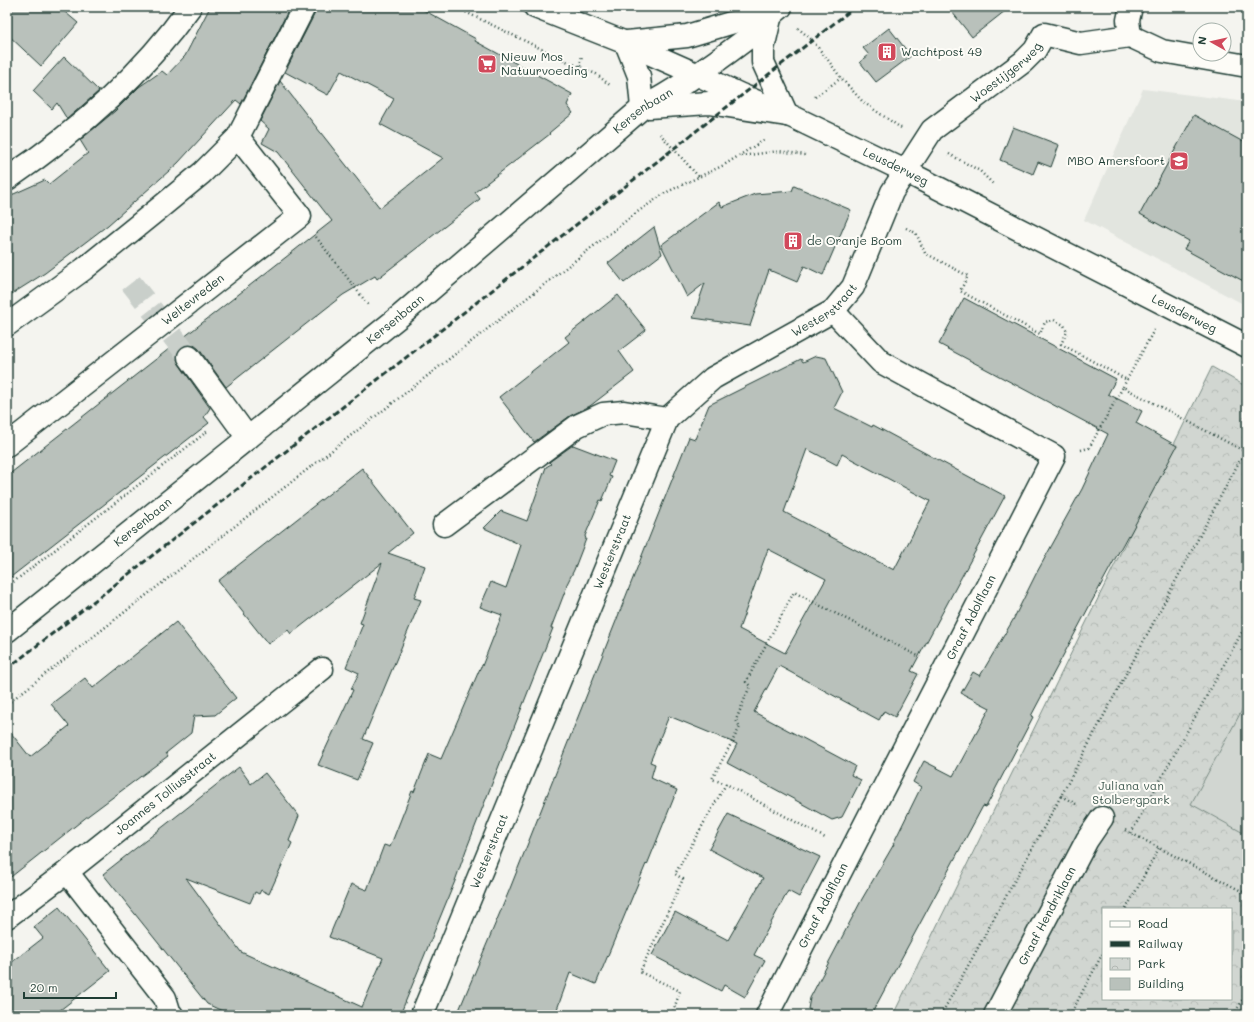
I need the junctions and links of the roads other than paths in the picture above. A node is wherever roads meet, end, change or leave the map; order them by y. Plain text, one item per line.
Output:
1 (190, 7) edge
2 (304, 7) edge
3 (536, 7) edge
4 (1131, 7) edge
5 (775, 11) edge
6 (1130, 36) junction
7 (626, 43) junction
8 (1247, 66) edge
9 (696, 74) junction
10 (640, 110) junction
11 (787, 115) junction
12 (238, 137) junction
13 (905, 171) junction
14 (7, 180) edge
15 (834, 311) junction
16 (7, 325) edge
17 (1247, 346) edge
18 (189, 357) tunnel mouth
19 (667, 419) junction
20 (248, 438) junction
21 (7, 445) edge
22 (444, 525) dead end
23 (7, 631) edge
24 (322, 668) dead end
25 (1102, 818) road end
26 (67, 872) junction
27 (7, 917) edge
28 (170, 1015) edge
29 (422, 1015) edge
30 (767, 1015) edge
31 (995, 1015) edge

1 - 14 street
2 - 12 street
3 - 7 street, Leusderweg
4 - 6 street
5 - 7 street
5 - 9 street, Kersenbaan
5 - 11 street
6 - 8 street
6 - 13 street, Woestijgerweg
7 - 9 street, Leusderweg
7 - 10 street
9 - 10 street, Kersenbaan
9 - 11 street, Leusderweg
10 - 11 street
10 - 20 street, Kersenbaan
11 - 13 street, Leusderweg
12 - 16 street
12 - 21 street, Weltevreden
13 - 15 street, Westerstraat
13 - 17 street, Leusderweg
15 - 19 street, Westerstraat
15 - 30 street, Graaf Adolflaan
18 - 20 street
19 - 22 street
19 - 29 street, Westerstraat
20 - 23 street, Kersenbaan
24 - 26 street, Joannes Tolliusstraat
25 - 31 street, Graaf Hendriklaan
26 - 27 street, Joannes Tolliusstraat
26 - 28 street

